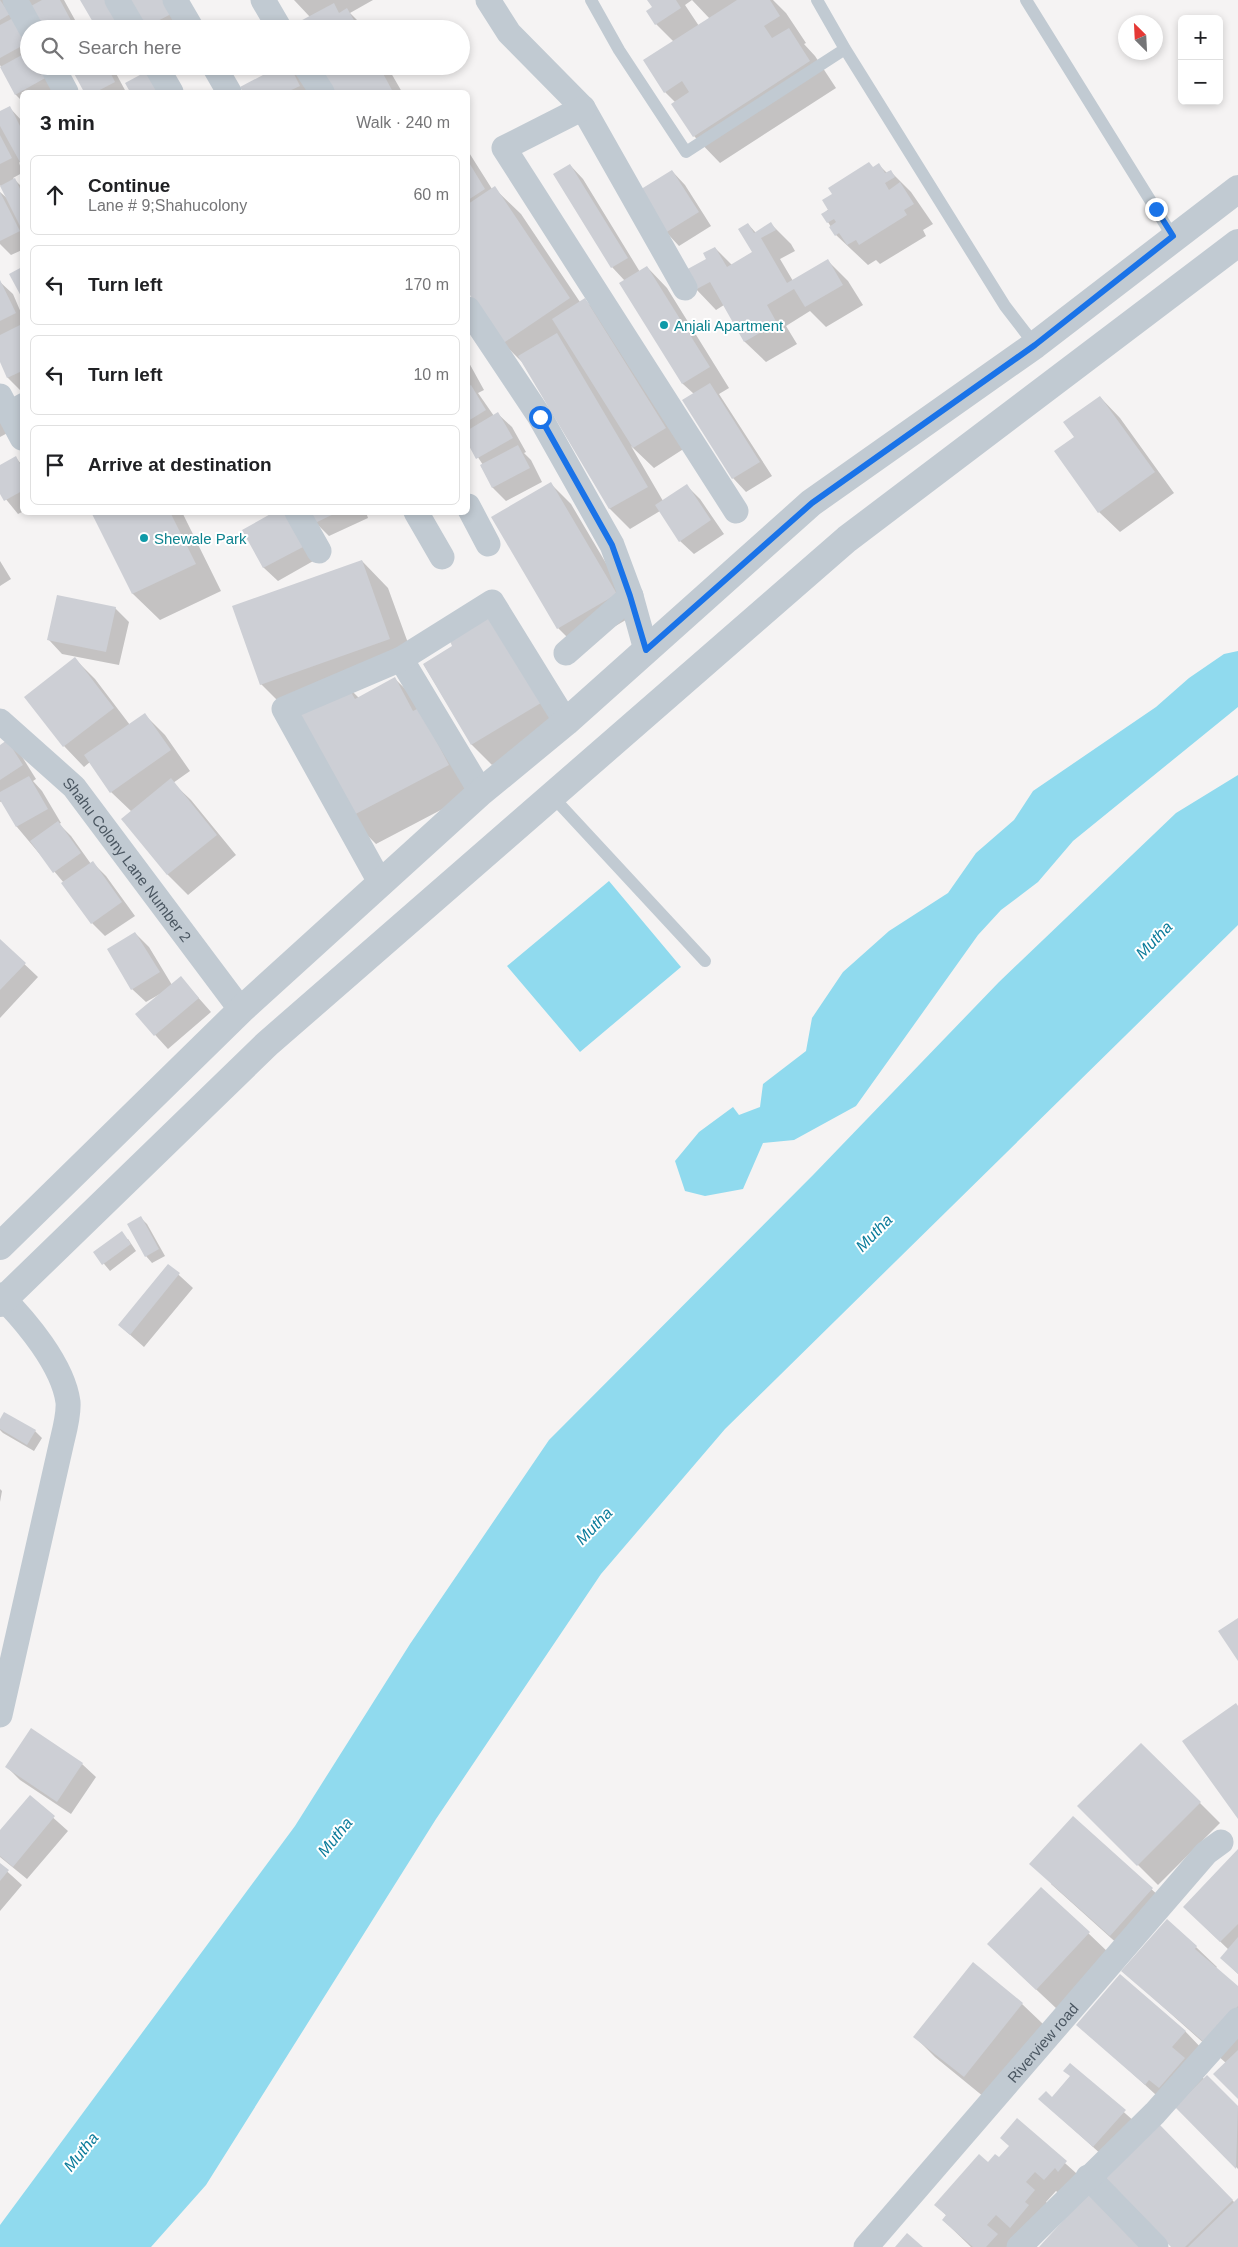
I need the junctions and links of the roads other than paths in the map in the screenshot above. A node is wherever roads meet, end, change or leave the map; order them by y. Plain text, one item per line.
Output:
1 (16, 0) edge
2 (117, 0) edge
3 (175, 0) edge
4 (264, 0) edge
5 (488, 0) edge
6 (591, 0) edge
7 (817, 0) edge
8 (1026, 0) edge
9 (26, 20) edge
10 (129, 20) edge
11 (187, 20) edge
12 (275, 20) edge
13 (845, 49) junction
14 (57, 75) edge
15 (161, 75) edge
16 (219, 75) edge
17 (311, 75) edge
18 (65, 90) edge
19 (170, 90) edge
20 (228, 90) edge
21 (321, 90) edge
22 (583, 108) junction
23 (1238, 189) edge
24 (1173, 236) junction
25 (1238, 243) edge
26 (685, 288) dead end
27 (470, 312) edge
28 (1035, 345) junction
29 (9, 401) edge
30 (20, 432) edge
31 (470, 510) edge
32 (736, 511) dead end
33 (299, 515) edge
34 (418, 515) edge
35 (488, 544) dead end
36 (319, 551) dead end
37 (442, 557) dead end
38 (630, 596) junction
39 (646, 650) junction
40 (566, 653) dead end
41 (401, 659) junction
42 (0, 721) edge
43 (566, 722) junction
44 (481, 792) junction
45 (552, 796) junction
46 (381, 884) junction
47 (705, 961) dead end
48 (241, 1010) junction
49 (0, 1246) edge
50 (1, 1299) edge
51 (0, 1715) edge
52 (1221, 1842) dead end
53 (1238, 2020) edge
54 (1088, 2177) junction
55 (866, 2247) edge
56 (1019, 2247) edge
57 (1156, 2247) edge

1 - 9 street
2 - 10 street
3 - 11 street
4 - 12 street
5 - 22 street
6 - 13 lane
7 - 13 lane
8 - 24 lane
13 - 28 lane
14 - 18 street
15 - 19 street
16 - 20 street
17 - 21 street
22 - 26 street
22 - 32 street
23 - 24 street
24 - 28 street
25 - 45 street
27 - 38 street
28 - 39 street
29 - 30 street
31 - 35 street
33 - 36 street
34 - 37 street
38 - 39 street
38 - 40 street
39 - 43 street
41 - 43 street
41 - 44 street
41 - 46 street
42 - 48 street, Shahu Colony Lane Number 2
43 - 44 street
44 - 46 street
45 - 47 lane
45 - 50 street
46 - 48 street
48 - 49 street
50 - 51 street
52 - 55 street, Riverview road
53 - 54 street
54 - 56 street
54 - 57 street

